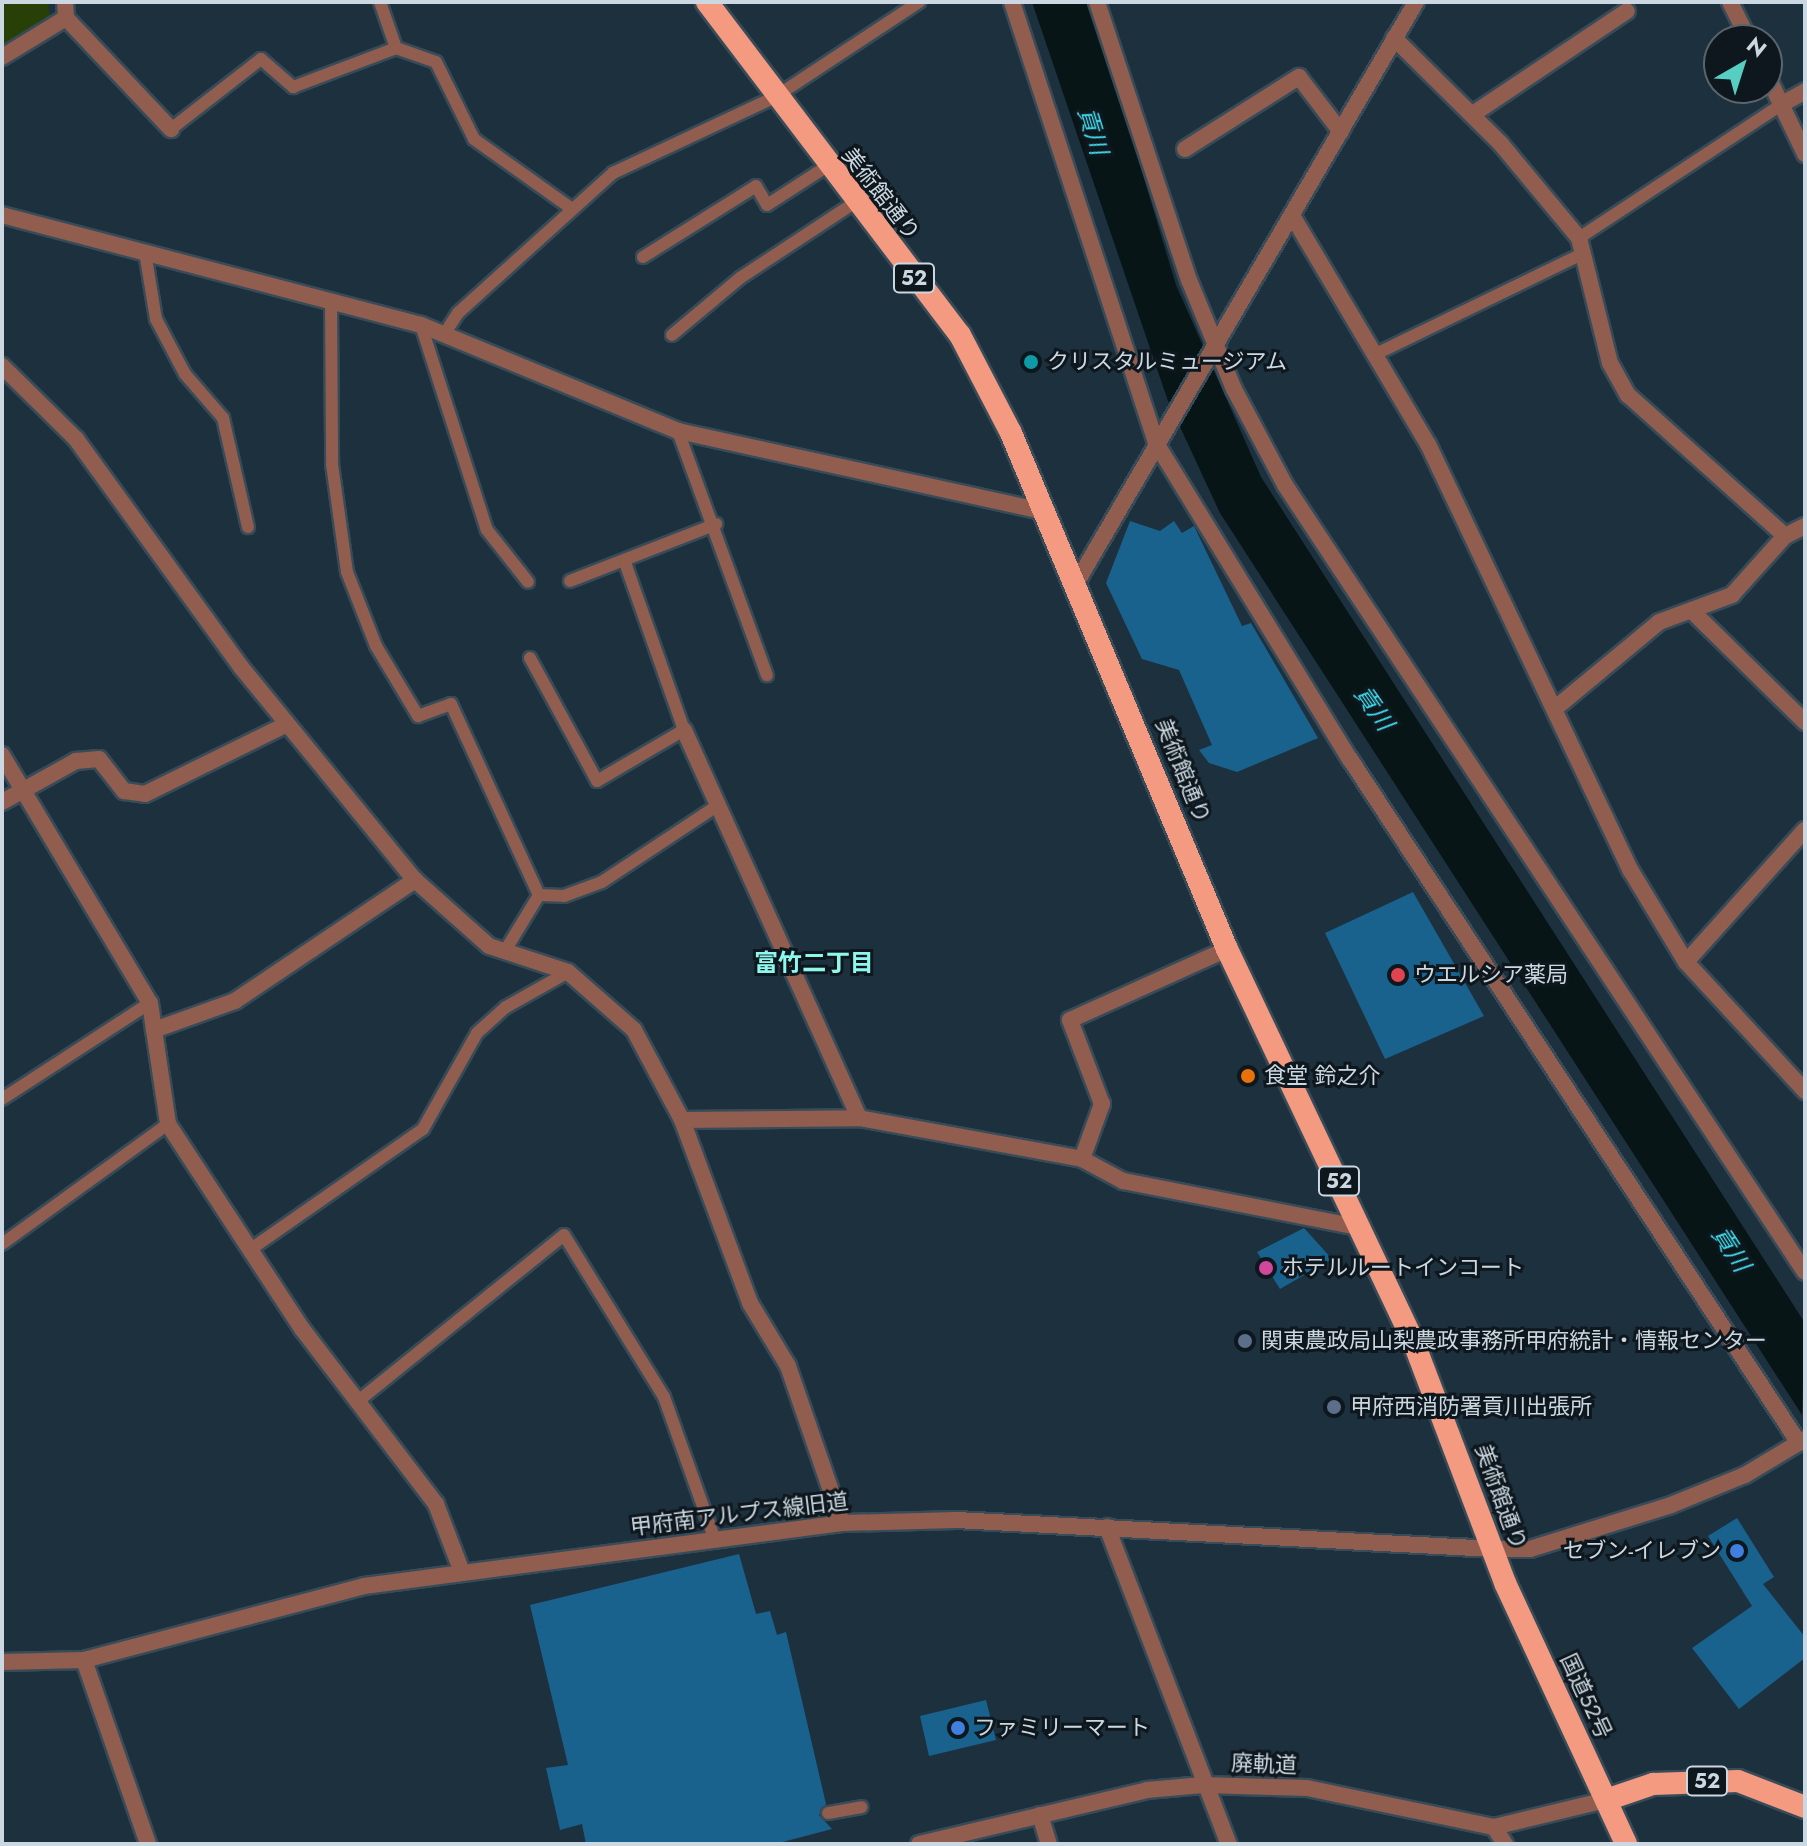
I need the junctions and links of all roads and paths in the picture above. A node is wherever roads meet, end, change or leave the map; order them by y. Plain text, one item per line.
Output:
1 (380, 2) edge
2 (707, 2) edge
3 (919, 2) edge
4 (1012, 2) edge
5 (1097, 2) edge
6 (1397, 2) edge
7 (1416, 2) edge
8 (1730, 2) edge
9 (66, 10) edge
10 (1627, 11) dead end
11 (1741, 24) edge
12 (1398, 32) junction
13 (396, 48) junction
14 (2, 57) edge
15 (1805, 91) edge
16 (775, 97) junction
17 (1783, 103) edge
18 (1782, 104) joint
19 (1473, 114) junction
20 (171, 129) joint
21 (1341, 132) junction
22 (1185, 149) dead end
23 (1805, 154) edge
24 (826, 167) junction
25 (854, 203) junction
26 (572, 209) junction
27 (2, 215) edge
28 (1293, 217) junction
29 (1582, 245) junction
30 (145, 252) junction
31 (643, 257) dead end
32 (331, 301) junction
33 (421, 325) junction
34 (445, 333) junction
35 (672, 335) dead end
36 (1215, 348) junction
37 (1378, 353) junction
38 (2, 366) edge
39 (678, 431) junction
40 (1156, 443) junction
41 (1046, 512) junction
42 (716, 524) junction
43 (1805, 526) edge
44 (248, 527) dead end
45 (1785, 536) junction
46 (624, 560) junction
47 (1078, 580) junction
48 (570, 581) dead end
49 (528, 582) dead end
50 (1694, 613) junction
51 (530, 658) dead end
52 (767, 675) dead end
53 (1558, 706) junction
54 (1803, 715) edge
55 (285, 725) junction
56 (684, 730) junction
57 (2, 755) edge
58 (25, 786) junction
59 (2, 802) edge
60 (717, 806) junction
61 (1805, 830) edge
62 (415, 880) junction
63 (539, 895) junction
64 (1227, 949) junction
65 (505, 951) junction
66 (1686, 962) junction
67 (568, 972) junction
68 (150, 1003) junction
69 (154, 1030) junction
70 (1805, 1091) edge
71 (2, 1099) edge
72 (859, 1118) junction
73 (682, 1120) junction
74 (168, 1124) junction
75 (1082, 1159) junction
76 (1362, 1228) junction
77 (2, 1244) edge
78 (251, 1249) junction
79 (1805, 1272) edge
80 (357, 1402) junction
81 (1802, 1441) edge
82 (842, 1523) junction
83 (1107, 1527) junction
84 (715, 1540) junction
85 (1493, 1549) junction
86 (462, 1572) junction
87 (1519, 1613) joint
88 (84, 1660) junction
89 (2, 1662) edge
90 (1203, 1785) junction
91 (1606, 1800) junction
92 (861, 1807) dead end
93 (1805, 1807) edge
94 (828, 1813) dead end
95 (1040, 1815) junction
96 (1494, 1827) junction
97 (148, 1844) edge
98 (919, 1844) edge
99 (1049, 1844) edge
100 (1229, 1844) edge
101 (1505, 1844) edge
102 (1626, 1844) edge

1 - 13 lane
2 - 16 highway, 美術館通り / 52
3 - 16 lane
4 - 40 street
5 - 36 street
6 - 12 street
7 - 12 street
8 - 11 street
9 - 14 street
9 - 20 street
10 - 19 street
12 - 19 street
12 - 21 street
13 - 20 lane
13 - 26 lane
15 - 17 street
16 - 24 highway, 美術館通り / 52
16 - 26 lane
18 - 23 street
18 - 29 lane
19 - 29 street
21 - 22 street
21 - 28 street
24 - 25 highway, 美術館通り / 52
24 - 31 lane
25 - 35 lane
25 - 41 highway, 美術館通り / 52
26 - 34 lane
27 - 30 street
28 - 36 street
28 - 37 street
29 - 37 lane
29 - 45 street
30 - 32 street
30 - 44 lane
32 - 33 street
32 - 63 lane
33 - 34 street
33 - 49 lane
34 - 39 street
36 - 40 street
36 - 79 street
37 - 53 street
38 - 55 street
39 - 41 street
39 - 42 lane
40 - 47 street
40 - 81 street
41 - 47 highway, 美術館通り / 52
42 - 46 lane
42 - 52 lane
43 - 45 street
45 - 50 street
46 - 48 lane
46 - 56 lane
47 - 64 highway, 美術館通り / 52
50 - 53 street
50 - 54 street
51 - 56 lane
53 - 66 street
55 - 58 street
55 - 62 street
56 - 60 street
57 - 58 street
58 - 59 street
58 - 68 street
60 - 63 lane
60 - 72 street
61 - 66 street
62 - 65 street
62 - 69 street
63 - 65 lane
64 - 75 street
64 - 76 highway, 美術館通り / 52
65 - 67 street
66 - 70 street
67 - 73 street
67 - 78 lane
68 - 69 street
68 - 71 lane
69 - 74 street
72 - 73 street
72 - 75 street
73 - 82 street
74 - 77 lane
74 - 78 street
75 - 76 street
76 - 85 highway, 美術館通り / 52
78 - 80 street
80 - 84 lane
80 - 86 street
81 - 85 street, 甲府南アルプス線旧道
82 - 83 street, 甲府南アルプス線旧道
82 - 84 street, 甲府南アルプス線旧道
83 - 85 street, 甲府南アルプス線旧道
83 - 90 street
84 - 86 street, 甲府南アルプス線旧道
85 - 87 highway, 美術館通り / 52
86 - 88 street, 甲府南アルプス線旧道
87 - 91 highway, 国道52号 / 52
88 - 89 street, 甲府南アルプス線旧道
88 - 97 street
90 - 95 street, 廃軌道
90 - 96 street, 廃軌道
90 - 100 street
91 - 93 highway, 52
91 - 96 street, 廃軌道
91 - 102 highway, 国道52号 / 52
92 - 94 lane
95 - 98 street, 廃軌道
95 - 99 street
96 - 101 street

